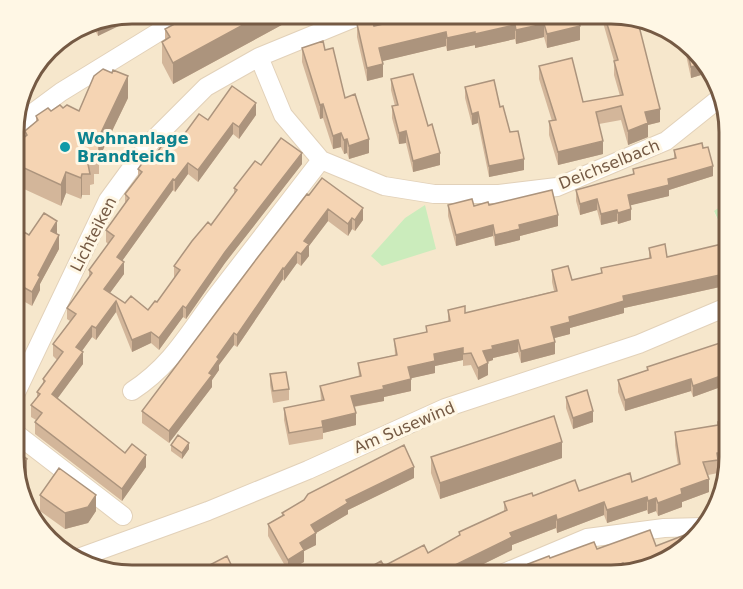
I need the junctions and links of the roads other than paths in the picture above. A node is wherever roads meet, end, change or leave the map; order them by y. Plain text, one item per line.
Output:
1 (172, 24) edge
2 (340, 24) edge
3 (259, 57) junction
4 (715, 103) edge
5 (25, 119) edge
6 (321, 160) junction
7 (719, 310) edge
8 (24, 376) edge
9 (132, 391) dead end
10 (24, 440) edge
11 (123, 516) dead end
12 (693, 527) edge
13 (86, 555) edge
14 (523, 565) edge

1 - 5 street
2 - 3 street, Lichteiken
3 - 6 street, Deichselbach
3 - 8 street, Lichteiken
4 - 6 street, Deichselbach
6 - 9 street
7 - 13 street, Am Susewind
10 - 11 street
12 - 14 street

